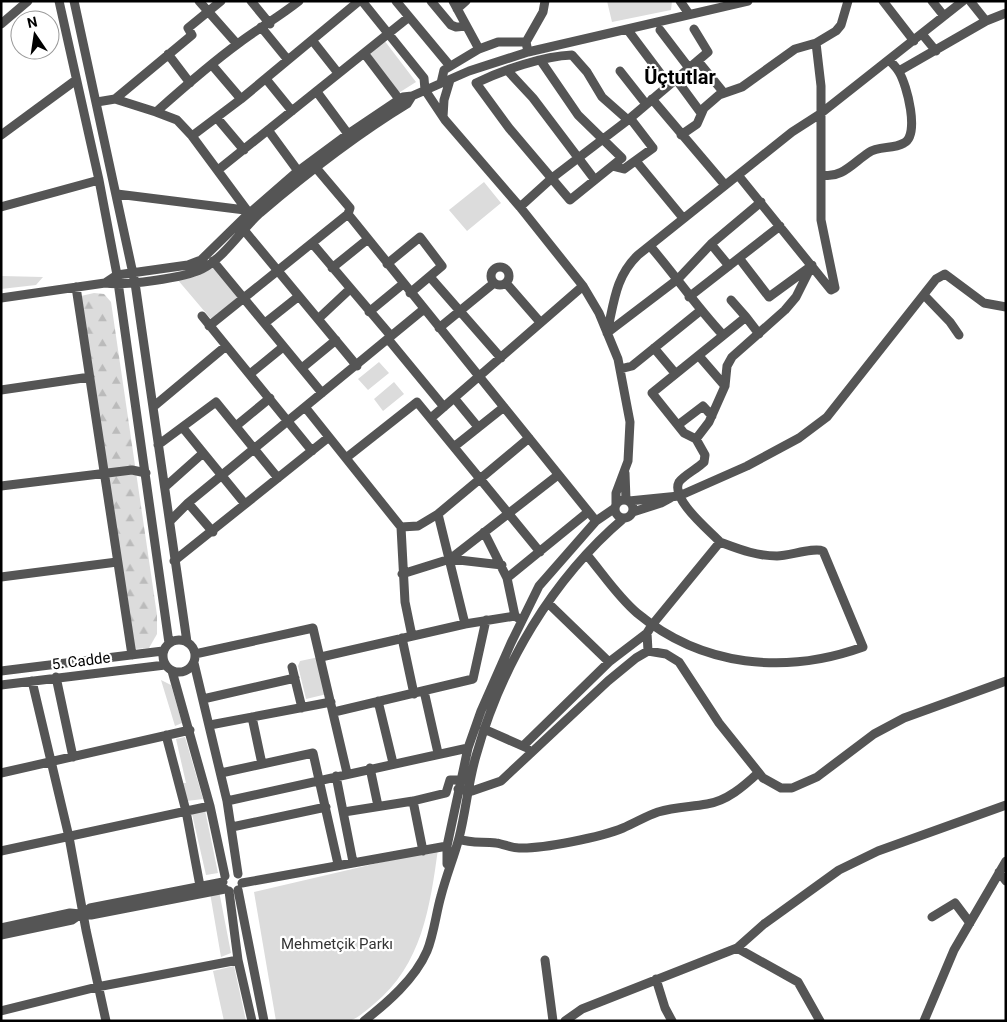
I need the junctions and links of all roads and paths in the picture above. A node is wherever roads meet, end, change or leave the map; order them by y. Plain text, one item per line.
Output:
1 (28, 1) edge
2 (58, 1) edge
3 (74, 1) edge
4 (199, 1) edge
5 (221, 1) edge
6 (251, 1) edge
7 (299, 1) edge
8 (360, 1) edge
9 (409, 1) edge
10 (431, 1) edge
11 (466, 1) edge
12 (545, 1) edge
13 (680, 1) edge
14 (748, 1) edge
15 (848, 1) edge
16 (896, 1) edge
17 (932, 1) edge
18 (963, 1) edge
19 (970, 1) edge
20 (399, 4) edge
21 (885, 4) edge
22 (455, 5) edge
23 (209, 11) junction
24 (1006, 13) edge
25 (689, 14) junction
26 (944, 16) junction
27 (409, 17) junction
28 (986, 21) junction
29 (1, 24) edge
30 (266, 26) junction
31 (466, 26) junction
32 (627, 29) junction
33 (694, 29) dead end
34 (660, 30) dead end
35 (386, 34) junction
36 (922, 34) junction
37 (312, 40) junction
38 (914, 41) junction
39 (526, 42) junction
40 (816, 43) junction
41 (237, 44) junction
42 (553, 46) junction
43 (479, 49) junction
44 (936, 51) junction
45 (528, 52) junction
46 (364, 53) junction
47 (168, 54) junction
48 (556, 56) junction
49 (288, 60) junction
50 (698, 60) junction
51 (890, 60) junction
52 (541, 61) junction
53 (212, 65) junction
54 (450, 66) junction
55 (690, 68) junction
56 (507, 70) junction
57 (620, 71) dead end
58 (899, 71) junction
59 (338, 73) junction
60 (266, 79) junction
61 (76, 80) junction
62 (445, 81) junction
63 (672, 82) junction
64 (190, 83) junction
65 (425, 90) junction
66 (317, 92) junction
67 (724, 93) junction
68 (412, 96) junction
69 (115, 99) junction
70 (241, 99) junction
71 (399, 99) junction
72 (97, 102) junction
73 (649, 102) junction
74 (156, 112) junction
75 (292, 112) junction
76 (701, 113) junction
77 (820, 114) junction
78 (217, 118) junction
79 (443, 118) junction
80 (629, 119) junction
81 (268, 130) junction
82 (348, 134) junction
83 (681, 135) junction
84 (1, 136) edge
85 (192, 136) junction
86 (603, 140) junction
87 (244, 150) junction
88 (577, 158) junction
89 (636, 161) junction
90 (612, 166) junction
91 (317, 169) junction
92 (218, 170) junction
93 (298, 171) junction
94 (738, 175) junction
95 (822, 175) junction
96 (552, 178) junction
97 (99, 180) junction
98 (595, 180) junction
99 (725, 185) junction
100 (117, 194) junction
101 (761, 202) junction
102 (1, 207) edge
103 (520, 207) junction
104 (247, 211) junction
105 (348, 214) junction
106 (683, 218) junction
107 (780, 226) junction
108 (244, 230) junction
109 (368, 239) junction
110 (312, 243) junction
111 (712, 244) junction
112 (650, 246) junction
113 (739, 258) junction
114 (213, 262) junction
115 (387, 264) junction
116 (812, 265) junction
117 (729, 266) junction
118 (332, 268) junction
119 (279, 270) junction
120 (133, 273) junction
121 (116, 275) junction
122 (430, 277) junction
123 (678, 279) junction
124 (135, 283) junction
125 (494, 283) junction
126 (506, 283) junction
127 (105, 284) junction
128 (403, 284) junction
129 (118, 285) junction
130 (583, 286) junction
131 (76, 287) junction
132 (350, 289) junction
133 (410, 293) junction
134 (924, 295) junction
135 (300, 296) junction
136 (689, 297) junction
137 (1, 298) edge
138 (245, 298) junction
139 (731, 300) dead end
140 (1006, 307) edge
141 (424, 309) junction
142 (460, 311) junction
143 (700, 311) junction
144 (369, 312) junction
145 (202, 316) dead end
146 (746, 318) junction
147 (318, 319) junction
148 (540, 322) junction
149 (265, 323) junction
150 (209, 326) junction
151 (439, 328) junction
152 (607, 333) junction
153 (759, 334) junction
154 (722, 335) junction
155 (958, 335) dead end
156 (389, 338) junction
157 (336, 340) junction
158 (226, 346) junction
159 (283, 347) junction
160 (654, 348) junction
161 (699, 356) junction
162 (501, 358) junction
163 (357, 366) junction
164 (302, 368) junction
165 (620, 369) junction
166 (674, 373) junction
167 (250, 374) junction
168 (90, 377) junction
169 (480, 378) junction
170 (725, 386) junction
171 (1, 390) edge
172 (322, 393) junction
173 (270, 398) junction
174 (455, 398) junction
175 (153, 407) junction
176 (305, 407) junction
177 (444, 407) junction
178 (504, 407) junction
179 (712, 416) junction
180 (431, 418) junction
181 (287, 420) junction
182 (678, 425) junction
183 (236, 426) junction
184 (478, 427) junction
185 (182, 428) junction
186 (329, 437) junction
187 (529, 438) junction
188 (696, 439) junction
189 (158, 445) junction
190 (455, 446) junction
191 (256, 448) junction
192 (312, 451) junction
193 (202, 454) junction
194 (346, 458) junction
195 (625, 473) junction
196 (104, 474) junction
197 (146, 474) junction
198 (558, 475) junction
199 (221, 476) junction
200 (278, 478) junction
201 (481, 478) junction
202 (1, 486) edge
203 (165, 487) junction
204 (676, 497) junction
205 (628, 501) junction
206 (188, 503) junction
207 (245, 504) junction
208 (615, 506) junction
209 (588, 512) junction
210 (633, 512) junction
211 (438, 514) junction
212 (508, 514) junction
213 (624, 518) junction
214 (171, 520) junction
215 (596, 521) junction
216 (401, 527) junction
217 (213, 532) junction
218 (484, 532) junction
219 (720, 542) junction
220 (540, 552) junction
221 (587, 555) junction
222 (450, 559) junction
223 (174, 561) junction
224 (117, 562) junction
225 (502, 565) junction
226 (402, 574) junction
227 (1, 577) edge
228 (507, 578) junction
229 (548, 603) junction
230 (514, 616) junction
231 (486, 620) junction
232 (523, 621) junction
233 (465, 624) junction
234 (650, 629) junction
235 (412, 636) junction
236 (402, 638) junction
237 (187, 642) junction
238 (169, 643) junction
239 (163, 651) junction
240 (648, 651) junction
241 (195, 654) junction
242 (132, 655) junction
243 (321, 657) junction
244 (609, 662) junction
245 (194, 663) junction
246 (165, 665) junction
247 (292, 667) dead end
248 (1, 671) edge
249 (172, 671) junction
250 (56, 678) junction
251 (295, 678) junction
252 (32, 681) junction
253 (1006, 681) edge
254 (1, 684) edge
255 (424, 691) junction
256 (414, 694) junction
257 (203, 699) junction
258 (378, 701) junction
259 (331, 702) junction
260 (302, 708) junction
261 (334, 712) junction
262 (252, 717) junction
263 (210, 725) junction
264 (484, 729) junction
265 (190, 730) junction
266 (166, 735) junction
267 (523, 746) junction
268 (468, 748) junction
269 (438, 753) junction
270 (533, 754) junction
271 (73, 757) junction
272 (50, 762) junction
273 (393, 763) junction
274 (262, 764) junction
275 (370, 768) junction
276 (1, 773) edge
277 (221, 773) junction
278 (758, 773) junction
279 (348, 774) junction
280 (336, 776) junction
281 (460, 779) junction
282 (319, 780) junction
283 (469, 786) junction
284 (458, 789) junction
285 (227, 801) junction
286 (412, 801) junction
287 (1006, 805) edge
288 (210, 806) junction
289 (378, 806) junction
290 (326, 807) junction
291 (186, 811) junction
292 (344, 812) junction
293 (232, 827) junction
294 (70, 837) junction
295 (459, 839) junction
296 (447, 846) junction
297 (423, 850) junction
298 (1, 851) edge
299 (1006, 861) edge
300 (353, 862) junction
301 (338, 864) junction
302 (448, 869) junction
303 (999, 872) junction
304 (1006, 881) edge
305 (230, 885) junction
306 (200, 886) junction
307 (82, 914) junction
308 (932, 916) dead end
309 (970, 922) junction
310 (1, 928) edge
311 (1, 934) edge
312 (737, 948) junction
313 (238, 960) junction
314 (545, 960) dead end
315 (656, 979) junction
316 (97, 987) junction
317 (1, 1011) edge
318 (815, 1019) edge
319 (106, 1021) edge
320 (252, 1021) edge
321 (264, 1021) edge
322 (364, 1021) edge
323 (553, 1021) edge
324 (565, 1021) edge
325 (672, 1021) edge
326 (924, 1021) edge

1 - 29 street
2 - 61 street
3 - 72 street
4 - 23 street
5 - 23 street
6 - 30 street
7 - 30 street
8 - 35 street
8 - 37 street
9 - 20 street
10 - 31 street
11 - 22 street
12 - 39 street
13 - 25 street
14 - 25 street
15 - 40 street
16 - 21 street
17 - 26 street
18 - 26 street
19 - 28 street
20 - 27 street
21 - 38 street
22 - 31 street
23 - 41 street
23 - 47 street
24 - 28 street
25 - 32 street
26 - 36 street
27 - 35 street
27 - 54 street
28 - 44 street
30 - 41 street
30 - 49 street
31 - 43 street
32 - 42 street
32 - 63 street
33 - 50 street
34 - 55 street
35 - 46 street
35 - 65 street
36 - 38 street
36 - 44 street
37 - 49 street
37 - 59 street
38 - 51 street
39 - 43 street
39 - 45 street
40 - 67 street
40 - 77 street
41 - 53 street
42 - 45 street
42 - 48 street
43 - 54 street
44 - 58 street
45 - 62 street
46 - 59 street
46 - 71 street
47 - 64 street
47 - 69 street
48 - 52 street
48 - 80 street
49 - 60 street
50 - 55 street
50 - 67 street
51 - 58 street
51 - 77 street
52 - 56 street
52 - 86 street
53 - 64 street
53 - 70 street
54 - 62 street
55 - 63 street
56 - 88 street
56 - 96 street
57 - 73 street
58 - 95 street
59 - 66 street
60 - 70 street
60 - 75 street
61 - 84 street
61 - 97 street
62 - 65 street
62 - 79 street
63 - 73 street
63 - 76 street
64 - 74 street
65 - 68 street
65 - 79 street
66 - 75 street
66 - 82 street
67 - 76 street
68 - 71 street
68 - 91 street
69 - 72 street
69 - 74 street
70 - 78 street
71 - 82 street
72 - 100 street
73 - 80 street
73 - 83 street
74 - 85 street
75 - 81 street
76 - 83 street
77 - 94 street
77 - 95 street
78 - 85 street
78 - 87 street
79 - 103 street
80 - 86 street
80 - 89 street
81 - 87 street
81 - 93 street
82 - 93 street
83 - 99 street
85 - 92 street
86 - 88 street
86 - 90 street
87 - 92 street
88 - 96 street
88 - 98 street
89 - 90 street
89 - 106 street
90 - 98 street
91 - 105 street
91 - 108 street
92 - 104 street
93 - 104 street
94 - 99 street
94 - 101 street
95 - 116 street
96 - 98 street
96 - 103 street
97 - 102 street
97 - 121 street
99 - 106 street
100 - 104 street
100 - 120 street
101 - 107 street
101 - 111 street
103 - 130 street
104 - 120 street
105 - 109 street
105 - 110 street
106 - 112 street
107 - 113 street
107 - 116 street
108 - 114 street
108 - 119 street
109 - 115 street
109 - 118 street
110 - 118 street
110 - 119 street
111 - 117 street
111 - 123 street
112 - 123 street
112 - 152 street
113 - 116 street
113 - 117 street
114 - 124 street
114 - 138 street
115 - 122 street
115 - 128 street
116 - 153 street
117 - 136 street
118 - 132 street
119 - 135 street
119 - 138 street
120 - 121 street
120 - 124 street
121 - 127 street
121 - 129 street
122 - 133 street
122 - 142 street
123 - 136 street
123 - 152 street
124 - 129 street
124 - 175 street
125 - 126 street
125 - 126 street
125 - 142 street
126 - 148 street
127 - 129 street
127 - 131 street
128 - 133 street
128 - 144 street
129 - 197 street
130 - 148 street
130 - 152 street
131 - 137 street
131 - 168 street
132 - 144 street
132 - 147 street
133 - 141 street
134 - 140 street
134 - 155 street
134 - 204 street
135 - 147 street
135 - 149 street
136 - 143 street
138 - 149 street
138 - 150 street
139 - 146 street
141 - 151 street
141 - 156 street
142 - 151 street
142 - 162 street
143 - 154 street
143 - 160 street
144 - 156 street
145 - 150 street
146 - 153 street
146 - 154 street
147 - 157 street
148 - 162 street
149 - 159 street
150 - 158 street
151 - 169 street
152 - 165 street
153 - 170 street
154 - 161 street
156 - 163 street
156 - 177 street
157 - 163 street
157 - 164 street
158 - 167 street
158 - 175 street
159 - 164 street
159 - 167 street
160 - 165 street
160 - 166 street
161 - 166 street
161 - 170 street
162 - 169 street
163 - 172 street
164 - 172 street
165 - 195 street
166 - 182 street
167 - 173 street
168 - 171 street
168 - 196 street
169 - 174 street
169 - 178 street
170 - 179 street
172 - 176 street
173 - 181 street
173 - 183 street
174 - 177 street
174 - 184 street
175 - 189 street
176 - 181 street
176 - 186 street
177 - 180 street
178 - 184 street
178 - 187 street
179 - 182 street
179 - 188 street
180 - 190 street
180 - 194 street
181 - 191 street
181 - 192 street
182 - 188 street
183 - 185 street
183 - 191 street
184 - 190 street
185 - 189 street
185 - 193 street
186 - 192 street
186 - 194 street
187 - 198 street
187 - 201 street
188 - 204 street
189 - 203 street
190 - 201 street
191 - 199 street
191 - 200 street
192 - 200 street
193 - 199 street
193 - 203 street
194 - 216 street
195 - 205 street
195 - 208 street
196 - 197 street
196 - 202 street
196 - 224 street
197 - 238 street
198 - 209 street
198 - 212 street
199 - 206 street
199 - 207 street
200 - 207 street
201 - 211 street
201 - 212 street
203 - 214 street
204 - 205 street
204 - 210 street
204 - 219 street
205 - 208 street
205 - 210 street
206 - 214 street
206 - 217 street
207 - 217 street
208 - 213 street
208 - 215 street
209 - 215 street
209 - 220 street
210 - 213 street
211 - 216 street
211 - 222 street
212 - 218 street
212 - 220 street
213 - 221 street
214 - 223 street
215 - 232 street
216 - 226 street
217 - 223 street
218 - 222 street
218 - 225 street
219 - 234 street
219 - 234 street
220 - 228 street
221 - 229 street
221 - 234 street
222 - 225 street
222 - 226 street
222 - 233 street
223 - 237 street
224 - 227 street
224 - 242 street
225 - 228 street
226 - 235 street
228 - 230 street
229 - 244 street
229 - 264 street
230 - 231 street
230 - 232 street
231 - 233 street
231 - 255 street
232 - 268 street
233 - 235 street
234 - 240 street
234 - 244 street
235 - 236 street
236 - 243 street
236 - 256 street
237 - 238 street
237 - 241 street
238 - 239 street
239 - 242 street, 5. Cadde
239 - 246 street
240 - 270 street
240 - 278 street
241 - 243 street
241 - 245 street
242 - 248 street, 5. Cadde
243 - 259 street
244 - 267 street
245 - 249 street
245 - 257 street
246 - 249 street
246 - 250 street, 5. Cadde
247 - 251 street
249 - 265 street
250 - 252 street, 5. Cadde
250 - 271 street
251 - 257 street
251 - 260 street
252 - 254 street, 5. Cadde
252 - 272 street
253 - 278 street
255 - 256 street
255 - 269 street
256 - 258 street
257 - 263 street
258 - 261 street
258 - 273 street
259 - 260 street
259 - 261 street
260 - 262 street
261 - 279 street
262 - 263 street
262 - 274 street
263 - 277 street
264 - 267 street
264 - 283 street
265 - 266 street
265 - 288 street
266 - 271 street
266 - 291 street
267 - 270 street
268 - 269 street
268 - 281 street
269 - 273 street
270 - 283 street
271 - 272 street
272 - 276 street
272 - 294 street
273 - 275 street
274 - 277 street
274 - 282 street
275 - 279 street
275 - 289 street
277 - 285 street
278 - 295 street
279 - 280 street
280 - 282 street
280 - 292 street
281 - 283 street
281 - 284 street
281 - 286 street
282 - 285 street
282 - 290 street
283 - 284 street
283 - 295 street
284 - 296 street
285 - 293 street
286 - 289 street
286 - 297 street
287 - 312 street
288 - 291 street
288 - 305 street
289 - 292 street
290 - 293 street
290 - 301 street
291 - 294 street
291 - 306 street
292 - 300 street
293 - 305 street
294 - 298 street
294 - 307 street
295 - 302 street
296 - 297 street
296 - 302 street
297 - 300 street
299 - 303 street
300 - 301 street
301 - 305 street
302 - 322 street
303 - 304 street
303 - 309 street
305 - 306 street
305 - 307 street
305 - 313 street
305 - 321 street
306 - 307 street
307 - 310 street
307 - 311 street
307 - 316 street
308 - 309 street
309 - 326 street
312 - 315 street
312 - 318 street
313 - 316 street
313 - 320 street
314 - 323 street
315 - 324 street
315 - 325 street
316 - 317 street
316 - 319 street

